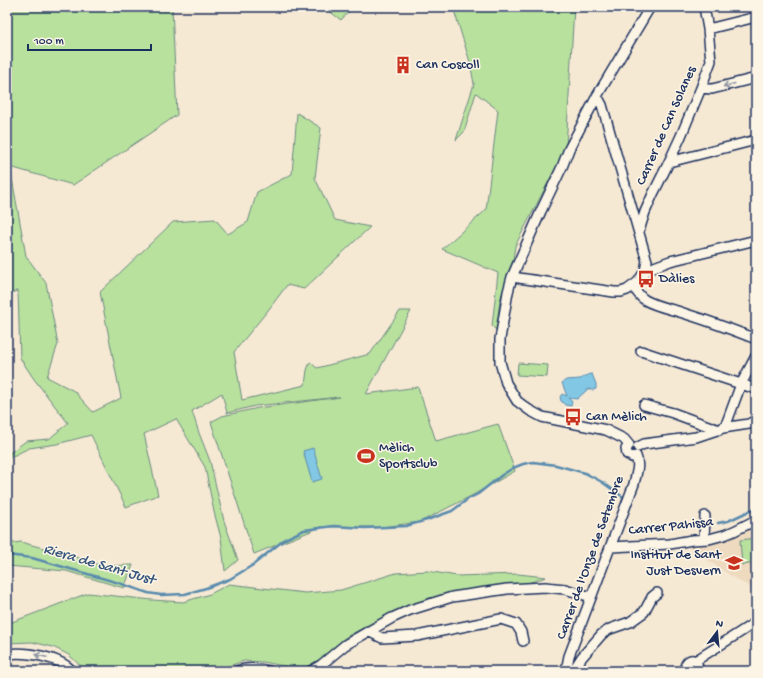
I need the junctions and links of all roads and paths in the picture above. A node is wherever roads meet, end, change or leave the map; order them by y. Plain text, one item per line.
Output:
1 (650, 7) edge
2 (704, 7) edge
3 (756, 17) edge
4 (708, 29) junction
5 (756, 78) edge
6 (701, 88) junction
7 (597, 96) junction
8 (756, 140) edge
9 (669, 162) junction
10 (639, 231) junction
11 (756, 240) edge
12 (645, 271) junction
13 (512, 277) junction
14 (633, 286) junction
15 (756, 339) edge
16 (640, 351) dead end
17 (756, 356) edge
18 (741, 384) junction
19 (756, 389) edge
20 (644, 405) dead end
21 (756, 420) edge
22 (722, 429) junction
23 (637, 452) junction
24 (705, 516) dead end
25 (756, 520) edge
26 (704, 539) junction
27 (611, 547) junction
28 (657, 593) dead end
29 (591, 598) junction
30 (756, 623) edge
31 (368, 631) junction
32 (523, 641) dead end
33 (7, 654) edge
34 (695, 661) junction
35 (72, 671) edge
36 (237, 671) edge
37 (269, 671) edge
38 (311, 671) edge
39 (568, 671) edge
40 (686, 671) edge
41 (698, 671) edge

1 - 7 street
2 - 4 street, Carrer de Can Solanes
3 - 4 street
4 - 6 street, Carrer de Can Solanes
5 -> 6 street
6 - 9 street, Carrer de Can Solanes
7 - 10 street
7 - 13 street
8 - 9 street
9 - 10 street, Carrer de Can Solanes
10 - 12 street
11 - 12 street
12 - 14 street
13 - 14 street
13 - 23 street
14 - 15 street
16 - 18 street
17 - 18 street
18 - 19 street
18 - 22 street
20 - 22 street
21 - 22 street
22 - 23 street
23 - 27 street, Carrer de l'Onze de Setembre
24 - 26 street
25 - 26 street, Carrer Pahissa
26 - 27 street, Carrer Pahissa
27 - 29 street, Carrer de l'Onze de Setembre
28 - 39 street
29 - 31 street
29 - 39 street, Carrer de l'Onze de Setembre
30 - 34 street
31 - 32 street
31 - 38 street
35 -> 33 street
34 - 40 street
34 - 41 street
36 - 37 street

